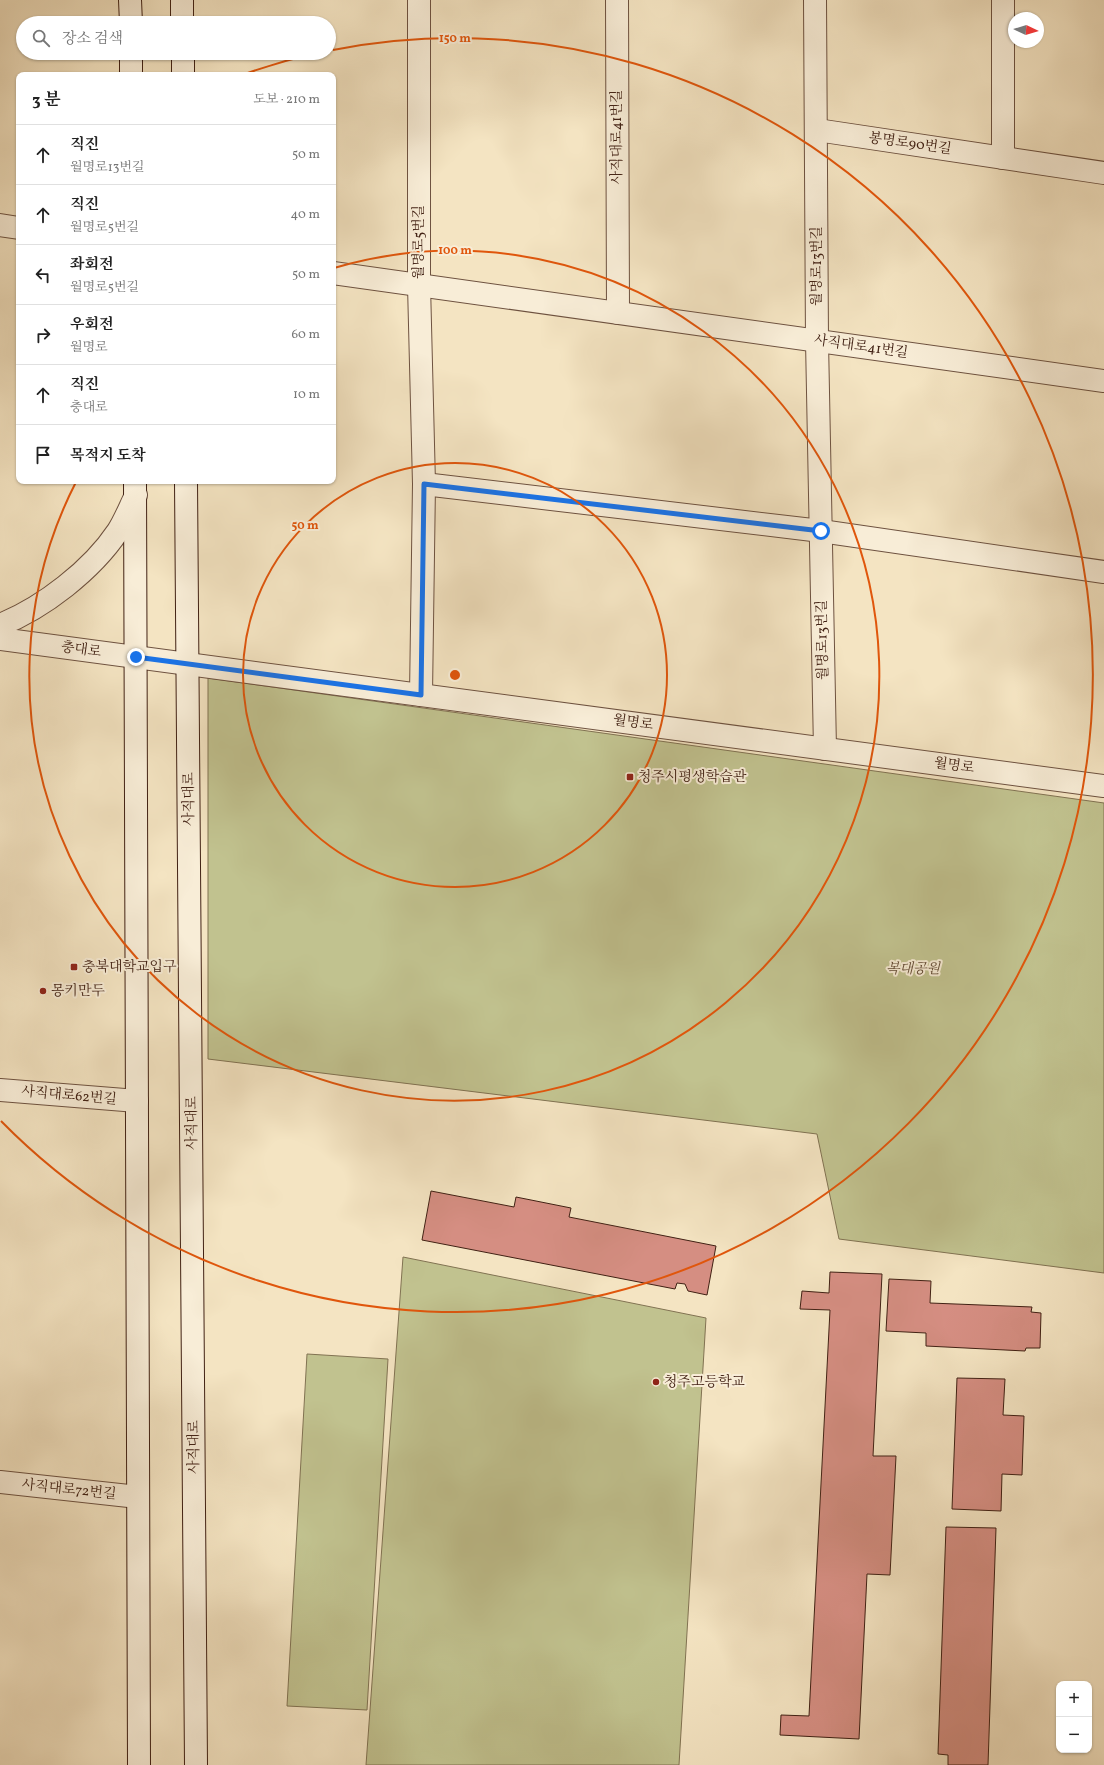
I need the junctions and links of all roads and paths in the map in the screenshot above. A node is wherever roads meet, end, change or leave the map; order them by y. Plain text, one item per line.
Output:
1 (130, 0) edge
2 (182, 0) edge
3 (419, 0) edge
4 (815, 0) edge
5 (1003, 0) edge
6 (617, 5) edge
7 (131, 16) edge
8 (182, 16) edge
9 (131, 60) edge
10 (182, 60) edge
11 (132, 72) edge
12 (183, 72) edge
13 (817, 130) junction
14 (1003, 158) junction
15 (1104, 173) edge
16 (0, 225) edge
17 (16, 228) edge
18 (336, 273) edge
19 (419, 285) junction
20 (618, 313) junction
21 (817, 341) junction
22 (1104, 382) edge
23 (186, 484) edge
24 (424, 484) junction
25 (135, 488) edge
26 (821, 531) junction
27 (1104, 572) edge
28 (0, 625) edge
29 (0, 639) edge
30 (136, 657) junction
31 (162, 660) joint
32 (188, 664) junction
33 (421, 695) junction
34 (825, 749) junction
35 (1104, 786) edge
36 (0, 1090) edge
37 (137, 1101) junction
38 (0, 1482) edge
39 (138, 1498) junction
40 (139, 1765) edge
41 (196, 1765) edge

1 - 7 street
2 - 8 street
3 - 19 street, 월명로5번길
4 - 13 street, 월명로13번길
5 - 14 street
6 - 20 street, 사직대로41번길
9 - 11 street
10 - 12 street
13 - 14 street, 봉명로90번길
13 - 21 street, 월명로13번길
14 - 15 street, 봉명로90번길
16 - 17 street
18 - 19 street, 사직대로41번길
19 - 20 street, 사직대로41번길
19 - 24 street, 월명로5번길
20 - 21 street, 사직대로41번길
21 - 22 street, 사직대로41번길
21 - 26 street, 월명로13번길
23 - 32 street, 사직대로
24 - 26 street
24 - 33 street, 월명로5번길
25 - 28 street
25 - 30 street
26 - 27 street
26 - 34 street, 월명로13번길
29 - 30 street, 충대로
30 - 31 street, 충대로
30 - 37 street
31 - 32 street, 월명로
32 - 33 street, 월명로
32 - 41 street, 사직대로
33 - 34 street, 월명로
34 - 35 street, 월명로
36 - 37 street, 사직대로62번길
37 - 39 street
38 - 39 street, 사직대로72번길
39 - 40 street

